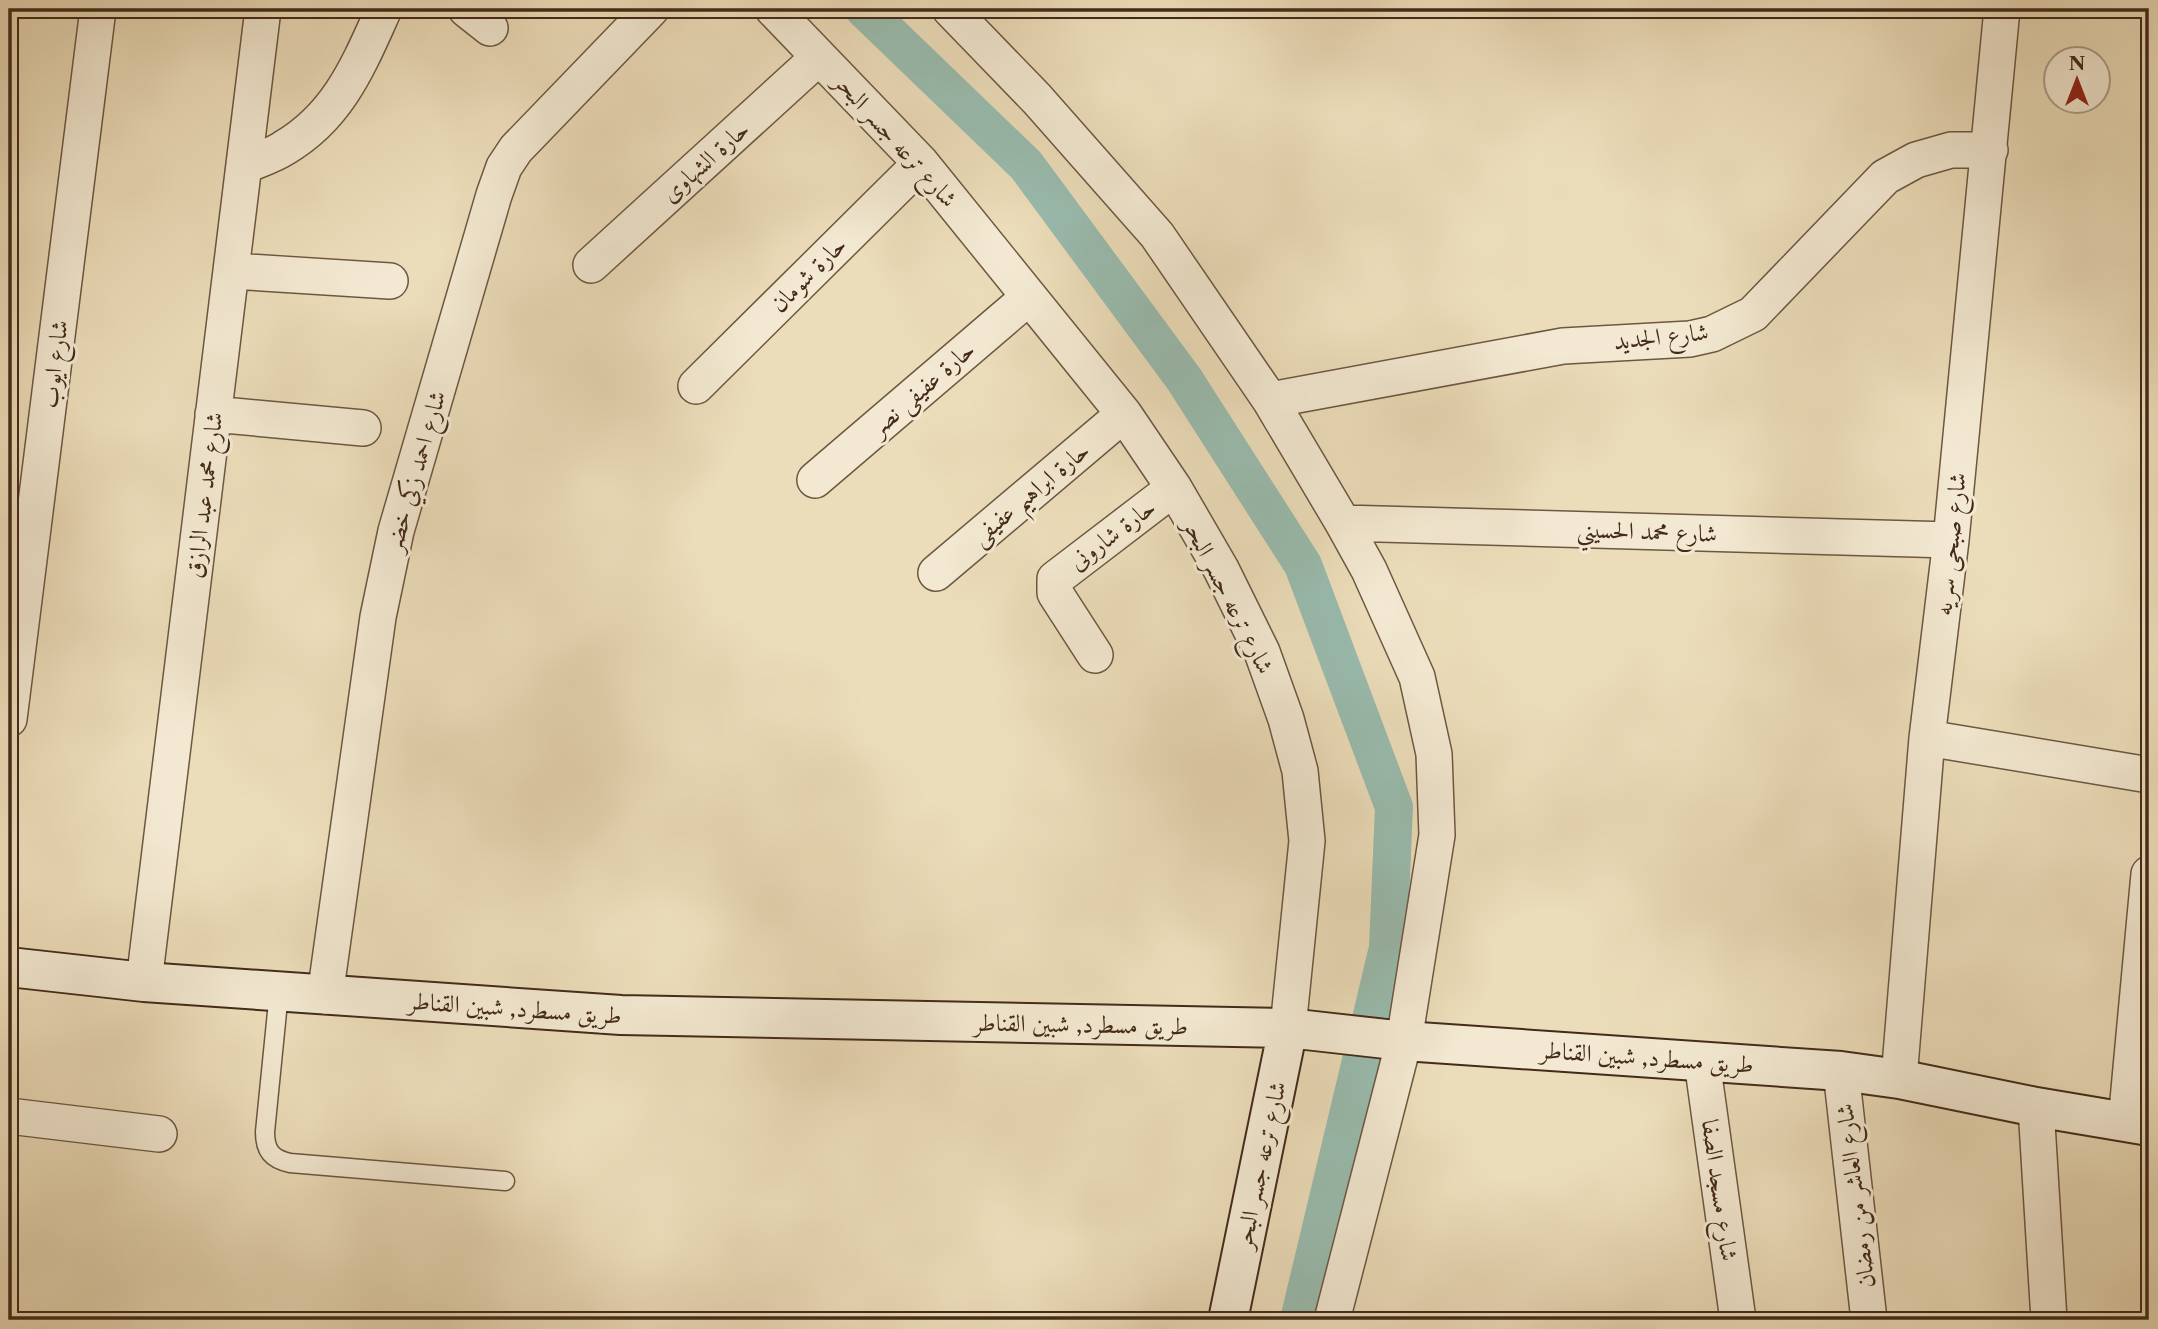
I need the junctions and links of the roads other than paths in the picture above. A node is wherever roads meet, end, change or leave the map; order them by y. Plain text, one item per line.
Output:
1 (99, 9) edge
2 (263, 9) edge
3 (384, 9) edge
4 (651, 9) edge
5 (773, 9) edge
6 (950, 9) edge
7 (2002, 9) edge
8 (819, 57) junction
9 (1990, 150) junction
10 (921, 163) junction
11 (244, 166) junction
12 (591, 265) dead end
13 (232, 271) junction
14 (390, 281) dead end
15 (1029, 297) junction
16 (696, 386) dead end
17 (1270, 400) junction
18 (213, 414) junction
19 (1124, 414) junction
20 (363, 428) dead end
21 (815, 480) dead end
22 (1174, 488) junction
23 (1343, 523) junction
24 (1951, 540) junction
25 (936, 573) dead end
26 (1095, 655) dead end
27 (9, 719) edge
28 (1927, 738) junction
29 (2149, 775) edge
30 (2149, 874) edge
31 (9, 972) edge
32 (144, 982) junction
33 (279, 992) junction
34 (325, 996) junction
35 (1296, 1030) junction
36 (1391, 1040) junction
37 (1702, 1060) junction
38 (1841, 1071) junction
39 (1899, 1079) junction
40 (2036, 1107) junction
41 (9, 1116) edge
42 (2137, 1124) edge
43 (159, 1134) dead end
44 (505, 1181) dead end
45 (1228, 1320) edge
46 (1332, 1320) edge
47 (1738, 1320) edge
48 (1870, 1320) edge
49 (2049, 1320) edge

1 - 27 street, شارع ايوب
2 - 11 street, شارع محمد عبد الرازق
3 - 11 street
4 - 34 street, شارع احمد زكي خضر
5 - 8 street, شارع ترعه جسر البحر
6 - 17 street
7 - 9 street, شارع صبحى سريه
8 - 10 street, شارع ترعه جسر البحر
8 - 12 street, حارة الشهاوى
9 - 17 street, شارع الجديد
9 - 24 street, شارع صبحى سريه
10 - 15 street, شارع ترعه جسر البحر
10 - 16 street, حارة شومان
11 - 13 street, شارع محمد عبد الرازق
13 - 14 street
13 - 18 street, شارع محمد عبد الرازق
15 - 19 street, شارع ترعه جسر البحر
15 - 21 street, حارة عفيفى نصر
17 - 23 street
18 - 20 street
18 - 32 street, شارع محمد عبد الرازق
19 - 22 street, شارع ترعه جسر البحر
19 - 25 street, حارة ابراهيم عفيفى
22 - 26 street, حارة شارونى
22 - 35 street, شارع ترعه جسر البحر
23 - 24 street, شارع محمد الحسيني
23 - 36 street
24 - 28 street, شارع صبحى سريه
28 - 29 street
28 - 39 street, شارع صبحى سريه
30 - 42 street
31 - 32 main road, طريق مسطرد, شبين القناطر
32 - 33 main road, طريق مسطرد, شبين القناطر
33 - 34 main road, طريق مسطرد, شبين القناطر
33 - 44 lane
34 - 35 main road, طريق مسطرد, شبين القناطر
35 - 36 main road, طريق مسطرد, شبين القناطر
35 - 45 main road, شارع ترعه جسر البحر
36 - 37 main road, طريق مسطرد, شبين القناطر
36 - 46 street
37 - 38 main road, طريق مسطرد, شبين القناطر
37 - 47 street, شارع مسجد الصفا
38 - 39 main road, طريق مسطرد, شبين القناطر
38 - 48 street, شارع العاشر من رمضان
39 - 40 main road, طريق مسطرد, شبين القناطر
40 - 42 main road, طريق مسطرد, شبين القناطر
40 - 49 street
41 - 43 street

